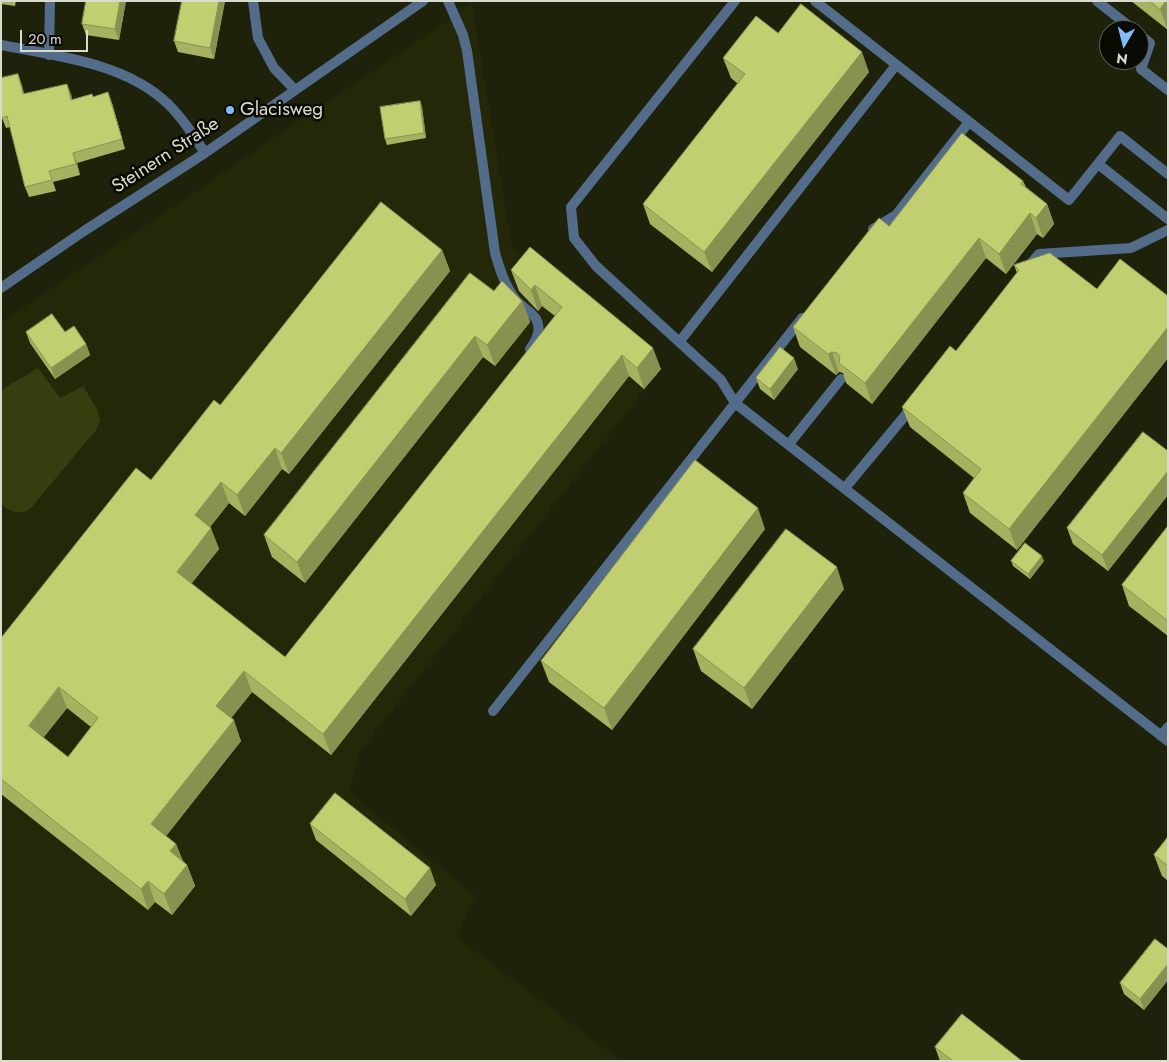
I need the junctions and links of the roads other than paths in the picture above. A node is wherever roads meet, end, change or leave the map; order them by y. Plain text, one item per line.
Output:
1 (50, 1) edge
2 (253, 1) edge
3 (423, 1) edge
4 (448, 1) edge
5 (735, 1) edge
6 (814, 1) edge
7 (1097, 1) edge
8 (1121, 20) edge
9 (1, 45) edge
10 (49, 55) junction
11 (896, 65) junction
12 (1142, 70) edge
13 (295, 90) junction
14 (1168, 90) edge
15 (969, 122) junction
16 (205, 153) junction
17 (1098, 164) junction
18 (1168, 174) edge
19 (1168, 219) edge
20 (1168, 230) edge
21 (864, 238) edge
22 (1021, 276) edge
23 (1, 288) edge
24 (809, 309) edge
25 (680, 340) junction
26 (524, 358) edge
27 (841, 379) edge
28 (920, 397) edge
29 (735, 402) junction
30 (789, 444) junction
31 (845, 488) junction
32 (493, 711) dead end
33 (1166, 735) edge

1 - 10 street
2 - 13 street
3 - 13 street, Steinern Straße
4 - 26 street
5 - 25 street
6 - 11 street
7 - 8 street
9 - 10 street
10 - 16 street
11 - 15 street
11 - 25 street
12 - 14 street
13 - 16 street, Steinern Straße
15 - 17 street
15 - 21 street
16 - 23 street, Steinern Straße
17 - 18 street
17 - 19 street
20 - 22 street
24 - 29 street
25 - 29 street
27 - 30 street
28 - 31 street
29 - 30 street
29 - 32 street
30 - 31 street
31 - 33 street

